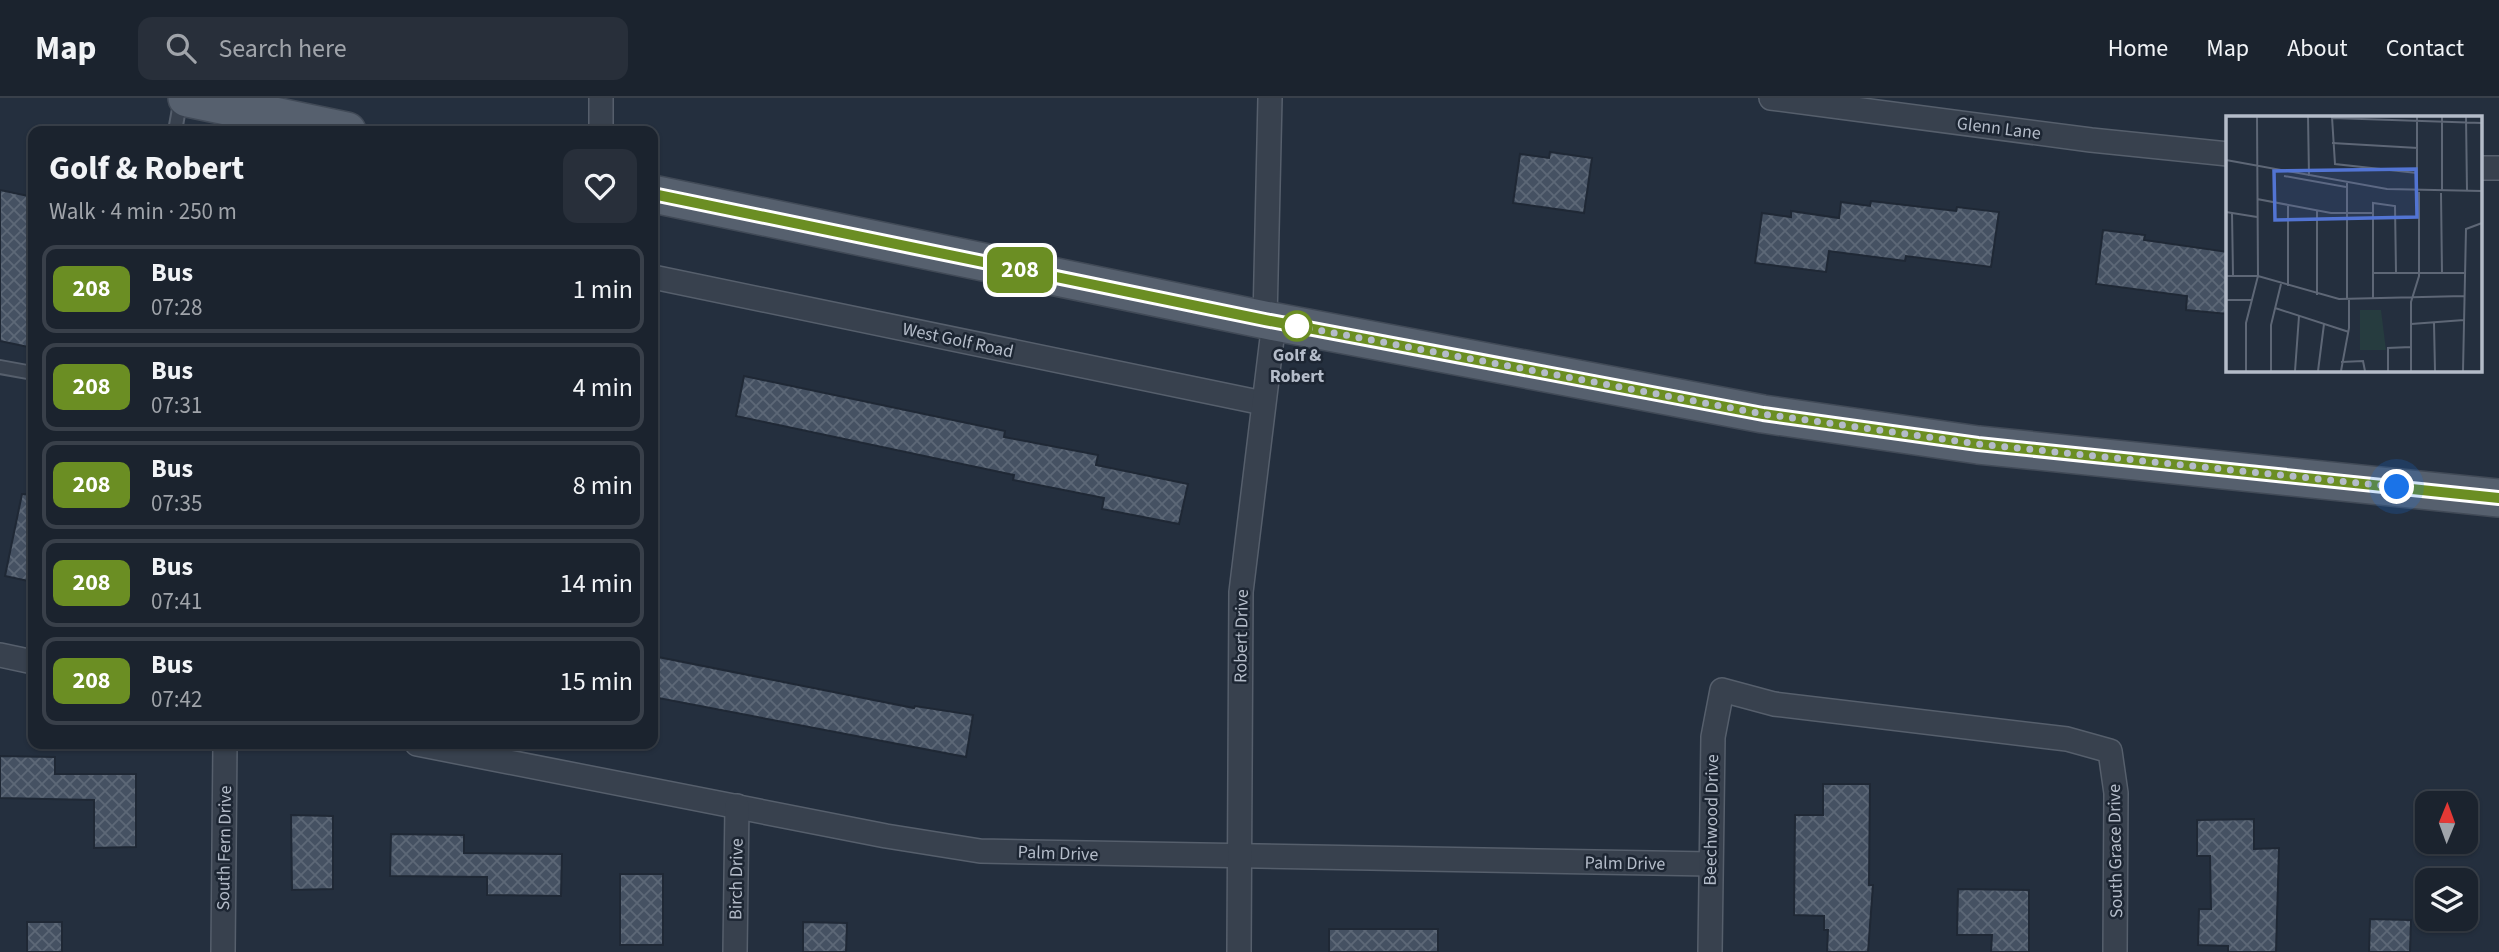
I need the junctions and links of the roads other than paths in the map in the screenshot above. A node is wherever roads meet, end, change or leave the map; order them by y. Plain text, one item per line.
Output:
1 (181, 98) edge
2 (187, 98) edge
3 (601, 98) edge
4 (1270, 98) edge
5 (1771, 98) edge
6 (176, 126) edge
7 (323, 126) edge
8 (601, 126) edge
9 (2226, 154) edge
10 (658, 195) edge
11 (658, 278) edge
12 (1270, 321) junction
13 (0, 367) edge
14 (28, 372) edge
15 (1263, 403) junction
16 (2499, 498) edge
17 (0, 655) edge
18 (28, 661) edge
19 (1723, 690) joint
20 (225, 749) edge
21 (443, 749) edge
22 (737, 806) junction
23 (1239, 857) junction
24 (1710, 864) junction
25 (223, 952) edge
26 (735, 952) edge
27 (1239, 952) edge
28 (1710, 952) edge
29 (2115, 952) edge

1 - 6 lane
2 - 7 main road
3 - 8 street
4 - 12 street, Robert Drive
5 - 9 street, Glenn Lane
10 - 12 main road
11 - 15 street, West Golf Road
12 - 15 street, Robert Drive
12 - 16 main road
13 - 14 lane
15 - 23 street, Robert Drive
17 - 18 street
19 - 24 street, Beechwood Drive
19 - 29 street, South Grace Drive
20 - 25 street, South Fern Drive
21 - 22 street, Palm Drive
22 - 23 street, Palm Drive
22 - 26 street, Birch Drive
23 - 24 street, Palm Drive
23 - 27 street, Robert Drive
24 - 28 street, Beechwood Drive

